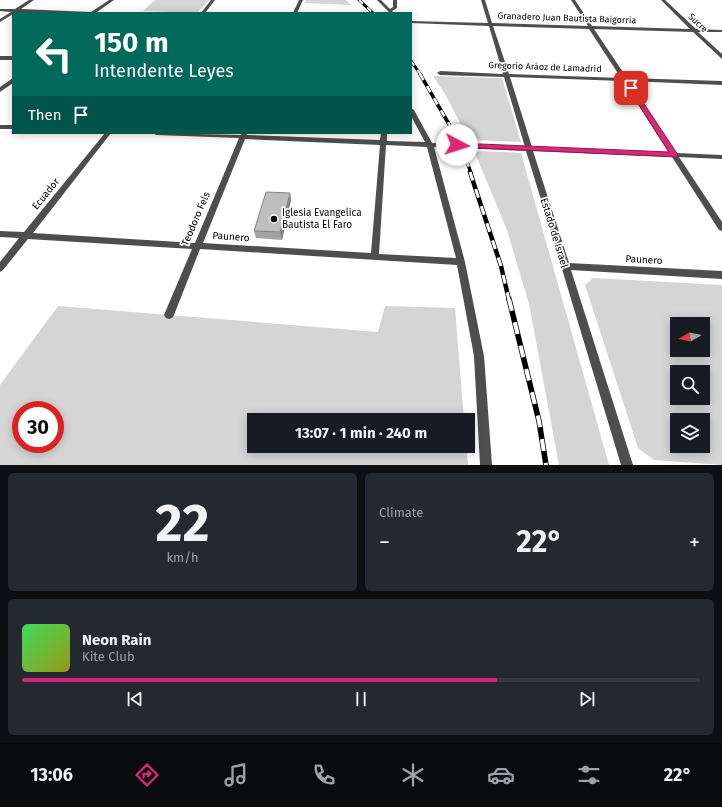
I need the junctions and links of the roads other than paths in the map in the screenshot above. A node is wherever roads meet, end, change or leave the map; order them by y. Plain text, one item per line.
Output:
1 (32, 0) edge
2 (112, 0) edge
3 (213, 0) edge
4 (301, 0) edge
5 (379, 0) edge
6 (395, 0) edge
7 (483, 0) edge
8 (573, 0) edge
9 (663, 0) edge
10 (0, 10) edge
11 (17, 10) junction
12 (14, 12) edge
13 (67, 12) edge
14 (94, 12) edge
15 (204, 12) edge
16 (295, 12) edge
17 (391, 12) edge
18 (12, 13) edge
19 (0, 21) edge
20 (412, 22) edge
21 (490, 24) junction
22 (591, 27) junction
23 (694, 30) junction
24 (722, 31) edge
25 (722, 57) edge
26 (0, 58) edge
27 (12, 58) edge
28 (440, 73) dead end
29 (506, 75) junction
30 (625, 79) junction
31 (12, 81) edge
32 (722, 82) edge
33 (0, 90) edge
34 (412, 112) edge
35 (12, 121) edge
36 (3, 127) edge
37 (107, 134) edge
38 (200, 134) edge
39 (384, 134) edge
40 (244, 135) edge
41 (383, 143) junction
42 (430, 145) junction
43 (528, 148) junction
44 (674, 155) junction
45 (722, 156) edge
46 (722, 228) edge
47 (0, 234) edge
48 (26, 236) junction
49 (197, 246) junction
50 (375, 257) junction
51 (461, 262) junction
52 (564, 266) junction
53 (0, 268) edge
54 (722, 275) edge
55 (169, 315) dead end
56 (486, 465) edge
57 (627, 465) edge

1 - 11 street
2 - 14 street
3 - 15 street
4 - 16 street
5 - 17 street
6 - 17 street
7 - 21 street, Estado de Israel
8 - 22 street
9 - 23 street, Sucre
10 - 11 street
11 - 12 street
11 - 13 street
18 - 19 street
20 - 21 street, Granadero Juan Bautista Baigorria
21 - 22 street, Granadero Juan Bautista Baigorria
21 - 29 street, Estado de Israel
22 - 23 street, Granadero Juan Bautista Baigorria
22 - 30 street
23 - 24 street, Granadero Juan Bautista Baigorria
23 - 25 street, Sucre
26 - 27 street
28 - 29 street, Gregorio Aráoz de Lamadrid
29 - 30 street, Gregorio Aráoz de Lamadrid
29 - 43 street, Estado de Israel
30 - 32 street, Gregorio Aráoz de Lamadrid
30 - 44 street
31 - 33 street
34 - 42 street
35 - 36 street
37 - 48 street, Ecuador
38 - 40 street
39 - 41 street
40 - 41 street
40 - 49 street, Teodoro Fels
41 - 42 street
41 - 50 street
42 - 43 street
42 - 51 street
43 - 44 street
43 - 52 street, Estado de Israel
44 - 45 street
44 - 46 street
47 - 48 street, Paunero
48 - 49 street, Paunero
48 - 53 street, Ecuador
49 - 50 street, Paunero
49 - 55 street, Teodoro Fels
50 - 51 street, Paunero
51 - 56 street
52 - 54 street, Paunero
52 - 57 street, Estado de Israel

